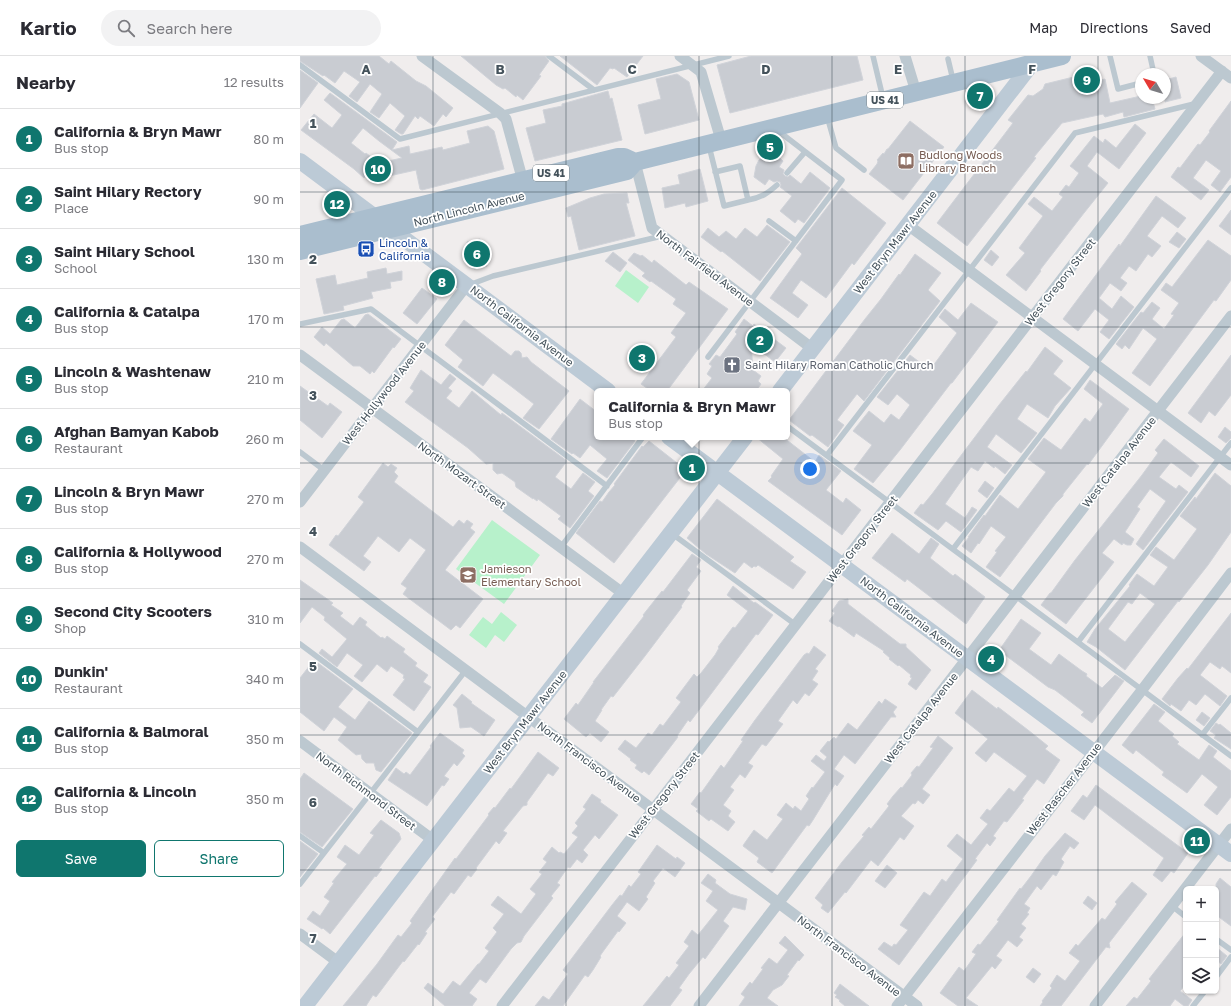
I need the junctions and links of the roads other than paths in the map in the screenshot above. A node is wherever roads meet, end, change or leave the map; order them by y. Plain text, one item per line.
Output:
1 (422, 56) edge
2 (549, 56) edge
3 (680, 56) edge
4 (729, 56) edge
5 (873, 56) edge
6 (905, 56) edge
7 (1062, 56) edge
8 (1110, 56) edge
9 (1150, 56) edge
10 (1202, 56) edge
11 (948, 59) dead end
12 (1036, 60) edge
13 (300, 65) edge
14 (692, 65) junction
15 (1153, 68) edge
16 (1227, 75) edge
17 (954, 83) junction
18 (1135, 84) edge
19 (594, 90) junction
20 (916, 92) junction
21 (884, 100) junction
22 (1197, 104) junction
23 (500, 113) junction
24 (826, 114) junction
25 (773, 127) junction
26 (715, 142) junction
27 (805, 152) junction
28 (300, 161) edge
29 (635, 162) junction
30 (864, 170) dead end
31 (715, 172) junction
32 (787, 173) dead end
33 (777, 185) dead end
34 (525, 188) junction
35 (1231, 188) edge
36 (748, 200) junction
37 (376, 217) junction
38 (769, 221) dead end
39 (908, 225) junction
40 (392, 229) junction
41 (300, 235) edge
42 (662, 236) junction
43 (796, 241) junction
44 (300, 251) edge
45 (969, 270) junction
46 (468, 285) junction
47 (749, 301) junction
48 (1231, 316) edge
49 (1033, 317) junction
50 (300, 324) edge
51 (420, 346) junction
52 (813, 349) junction
53 (300, 355) edge
54 (708, 357) dead end
55 (1096, 364) junction
56 (604, 388) edge
57 (782, 388) edge
58 (372, 408) junction
59 (1158, 410) junction
60 (790, 428) edge
61 (641, 440) edge
62 (673, 440) edge
63 (743, 440) edge
64 (1231, 442) edge
65 (300, 452) edge
66 (827, 455) junction
67 (1220, 457) junction
68 (1231, 464) edge
69 (324, 470) junction
70 (717, 472) junction
71 (607, 486) junction
72 (300, 502) edge
73 (890, 502) junction
74 (671, 533) junction
75 (300, 547) edge
76 (561, 547) junction
77 (953, 549) junction
78 (842, 565) junction
79 (1231, 573) edge
80 (624, 594) junction
81 (1015, 596) junction
82 (796, 625) junction
83 (1078, 642) junction
84 (300, 644) edge
85 (967, 658) junction
86 (466, 670) junction
87 (1142, 690) junction
88 (1231, 698) edge
89 (528, 717) junction
90 (418, 732) junction
91 (1202, 735) junction
92 (300, 741) edge
93 (1093, 751) junction
94 (1231, 756) edge
95 (370, 794) junction
96 (653, 810) junction
97 (1231, 829) edge
98 (300, 836) edge
99 (433, 840) junction
100 (1225, 849) edge
101 (324, 853) junction
102 (300, 884) edge
103 (778, 903) junction
104 (1172, 906) junction
105 (1183, 915) edge
106 (300, 934) edge
107 (1219, 941) edge
108 (1231, 950) edge
109 (1231, 957) edge
110 (338, 962) junction
111 (1219, 973) edge
112 (1203, 994) edge
113 (904, 996) junction
114 (305, 1006) edge
115 (502, 1006) edge
116 (699, 1006) edge
117 (897, 1006) edge
118 (917, 1006) edge
119 (1095, 1006) edge
120 (1194, 1006) edge

1 - 23 street
2 - 19 lane
3 - 14 street
4 - 14 lane
5 - 21 lane
6 - 20 street
7 - 12 main road, North Lincoln Avenue / US 41
8 - 18 lane
9 - 15 lane
10 - 16 street
11 - 17 lane
12 - 17 main road, North Lincoln Avenue / US 41
12 - 39 street, West Bryn Mawr Avenue
13 - 23 lane
14 - 19 lane
14 - 26 street
16 - 22 street, West Gregory Street
17 - 20 main road, North Lincoln Avenue / US 41
19 - 23 lane
20 - 21 main road, North Lincoln Avenue / US 41
21 - 24 main road, North Lincoln Avenue / US 41
22 - 45 lane
22 - 49 street, West Gregory Street
23 - 34 street
24 - 25 main road, North Lincoln Avenue / US 41
24 - 30 lane
25 - 26 main road, North Lincoln Avenue / US 41
25 - 27 lane
26 - 29 main road, North Lincoln Avenue / US 41
26 - 31 lane
27 - 32 lane
27 - 43 lane
28 - 37 street, North California Avenue
29 - 34 main road, North Lincoln Avenue / US 41
29 - 42 street, North Fairfield Avenue
31 - 36 lane
31 - 36 lane
33 - 36 lane
34 - 37 main road, North Lincoln Avenue / US 41
34 - 40 main road, North Lincoln Avenue / US 41
35 - 55 lane
37 - 40 street, North California Avenue
37 - 41 main road, North Lincoln Avenue / US 41
38 - 43 lane
39 - 45 street
39 - 52 street, West Bryn Mawr Avenue
40 - 44 main road, North Lincoln Avenue / US 41
40 - 46 street, North California Avenue
42 - 46 lane
42 - 47 street, North Fairfield Avenue
43 - 47 lane
45 - 49 street
45 - 66 lane
46 - 51 street, West Hollywood Avenue
46 - 56 street, North California Avenue
47 - 52 street, North Fairfield Avenue
47 - 54 lane
48 - 59 street, West Catalpa Avenue
49 - 55 street
49 - 73 street, West Gregory Street
50 - 51 lane
51 - 58 street, West Hollywood Avenue
51 - 71 lane
52 - 57 street, West Bryn Mawr Avenue
53 - 58 street, North Mozart Street
55 - 59 street
55 - 77 lane
58 - 69 street, West Hollywood Avenue
58 - 76 street, North Mozart Street
59 - 67 street
59 - 81 street, West Catalpa Avenue
60 - 66 lane
61 - 71 lane
62 - 70 street, North California Avenue
63 - 70 street, West Bryn Mawr Avenue
64 - 67 lane
65 - 69 lane
66 - 73 lane
67 - 68 street
67 - 83 lane
69 - 72 street, West Hollywood Avenue
70 - 74 street, West Bryn Mawr Avenue
70 - 78 street, North California Avenue
71 - 76 lane
73 - 77 lane
73 - 78 street, West Gregory Street
74 - 80 street, West Bryn Mawr Avenue
74 - 82 lane
75 - 86 street, North Francisco Avenue
76 - 80 street, North Mozart Street
77 - 81 lane
78 - 82 street, West Gregory Street
78 - 85 street, North California Avenue
79 - 87 street, West Rascher Avenue
80 - 89 street, West Bryn Mawr Avenue
81 - 83 lane
81 - 85 street, West Catalpa Avenue
82 - 96 street, West Gregory Street
83 - 87 lane
84 - 90 lane
85 - 93 street, North California Avenue
85 - 103 street, West Catalpa Avenue
86 - 89 street, North Francisco Avenue
86 - 90 lane
87 - 91 lane
87 - 93 street, West Rascher Avenue
88 - 91 lane
89 - 96 street, North Francisco Avenue
89 - 99 street, West Bryn Mawr Avenue
90 - 95 lane
91 - 94 lane
92 - 95 street, North Richmond Street
93 - 100 street, North California Avenue
93 - 113 street, West Rascher Avenue
95 - 99 street, North Richmond Street
95 - 101 lane
96 - 103 street, North Francisco Avenue
96 - 115 street, West Gregory Street
97 - 100 street
98 - 101 lane
99 - 110 street, West Bryn Mawr Avenue
100 - 104 street
101 - 102 lane
103 - 113 street, North Francisco Avenue
103 - 116 street, West Catalpa Avenue
104 - 105 lane
104 - 119 street
106 - 110 street
107 - 108 lane
109 - 111 lane
110 - 114 street, West Bryn Mawr Avenue
112 - 120 lane
113 - 117 street, West Rascher Avenue
113 - 118 street, North Francisco Avenue

